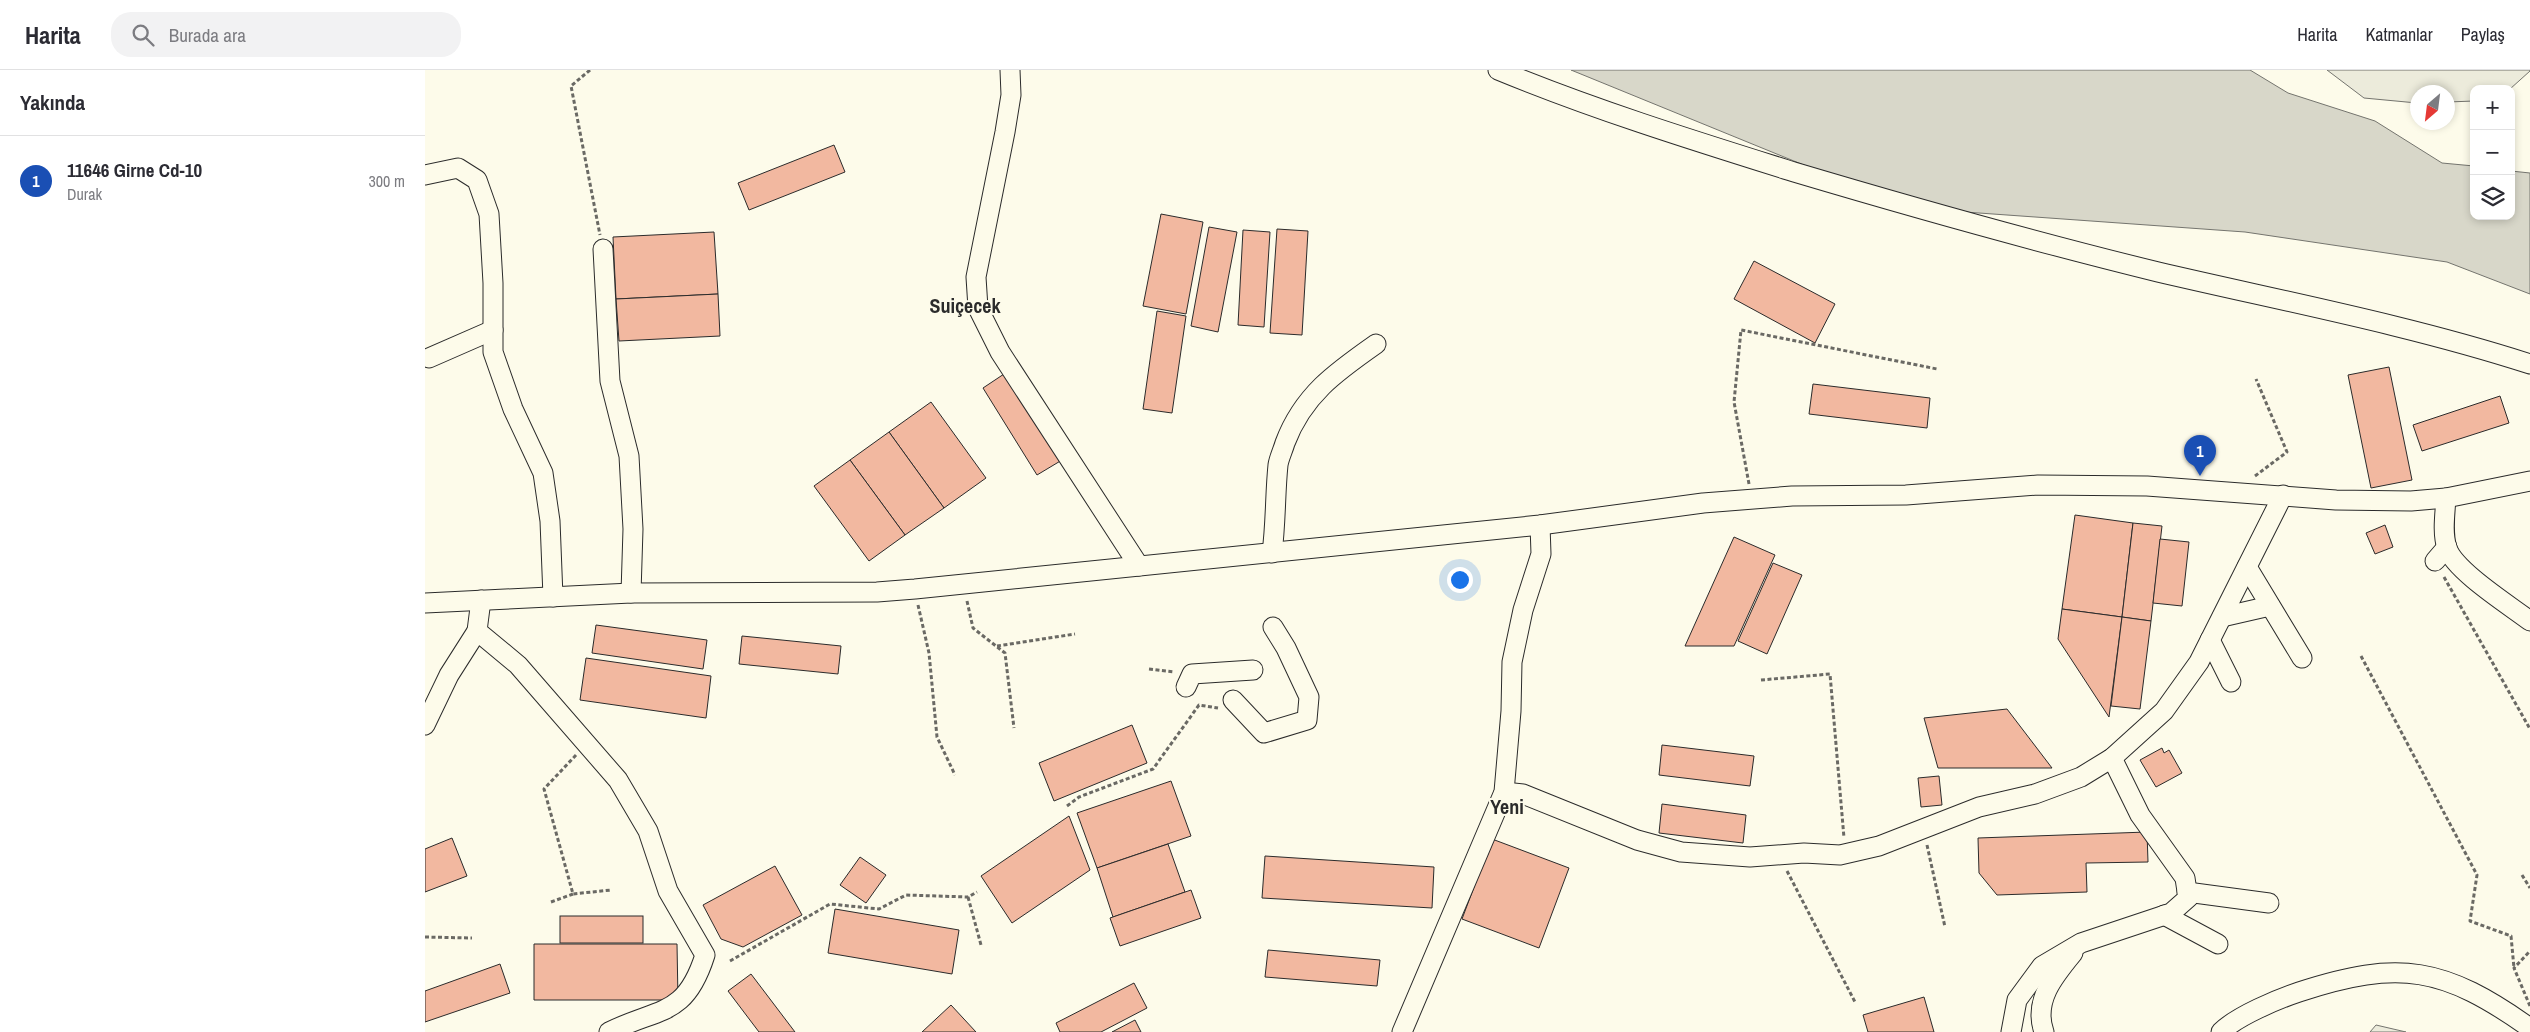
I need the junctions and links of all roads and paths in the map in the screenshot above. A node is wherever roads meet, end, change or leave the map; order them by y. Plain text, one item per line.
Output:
1 (590, 70) edge
2 (1010, 70) edge
3 (1499, 70) edge
4 (425, 175) edge
5 (603, 249) joint
6 (493, 330) junction
7 (1376, 344) dead end
8 (429, 358) dead end
9 (2530, 364) edge
10 (1937, 369) dead end
11 (2256, 379) dead end
12 (2530, 481) edge
13 (2234, 492) junction
14 (2283, 495) junction
15 (2446, 498) junction
16 (1752, 499) junction
17 (1540, 525) junction
18 (1272, 553) junction
19 (2441, 554) junction
20 (1139, 566) junction
21 (2247, 567) junction
22 (964, 586) junction
23 (915, 590) junction
24 (631, 593) junction
25 (553, 597) junction
26 (481, 600) junction
27 (425, 603) edge
28 (2270, 606) junction
29 (2222, 617) junction
30 (2530, 621) edge
31 (1273, 627) dead end
32 (477, 631) junction
33 (1075, 634) dead end
34 (2210, 640) junction
35 (997, 646) junction
36 (2361, 656) dead end
37 (2302, 658) dead end
38 (1149, 669) dead end
39 (1253, 670) dead end
40 (1761, 680) dead end
41 (1189, 681) joint
42 (2231, 682) dead end
43 (1227, 704) joint
44 (425, 725) edge
45 (1015, 728) dead end
46 (2530, 729) edge
47 (587, 743) junction
48 (2112, 758) junction
49 (955, 775) dead end
50 (1504, 792) junction
51 (1067, 806) dead end
52 (1923, 827) junction
53 (1845, 854) junction
54 (1778, 855) junction
55 (2522, 875) dead end
56 (2530, 888) edge
57 (611, 890) dead end
58 (977, 892) dead end
59 (2187, 892) junction
60 (573, 894) junction
61 (968, 898) junction
62 (551, 902) dead end
63 (2269, 903) dead end
64 (2164, 916) junction
65 (1945, 927) dead end
66 (425, 937) edge
67 (472, 938) dead end
68 (2081, 943) junction
69 (2218, 944) dead end
70 (981, 945) dead end
71 (2530, 952) edge
72 (730, 961) dead end
73 (2514, 968) junction
74 (1855, 1002) dead end
75 (2530, 1007) edge
76 (2530, 1028) edge
77 (609, 1032) edge
78 (1402, 1032) edge
79 (2011, 1032) edge
80 (2044, 1032) edge
81 (2221, 1032) edge

1 - 5 path
2 - 20 street
3 - 9 street
4 - 6 street
5 - 24 street
6 - 8 street
6 - 25 street
7 - 18 street
10 - 16 path
11 - 13 path
12 - 15 street
13 - 14 street
13 - 16 street
14 - 15 street
14 - 21 street
15 - 19 street
16 - 17 street
17 - 18 street
17 - 50 street
18 - 20 street
19 - 30 street
19 - 46 path
20 - 22 street
21 - 28 street
21 - 29 street
22 - 23 street
22 - 35 path
23 - 24 street
23 - 49 path
24 - 25 street
25 - 26 street
26 - 27 street
26 - 32 street
28 - 29 street
28 - 37 street
29 - 34 street
31 - 43 street
32 - 44 street
32 - 47 street
33 - 35 path
34 - 42 street
34 - 48 street
35 - 45 path
36 - 73 path
38 - 41 path
39 - 41 street
40 - 53 path
43 - 51 path
47 - 60 path
47 - 77 street
48 - 52 street
48 - 59 street
50 - 54 street
50 - 78 street
52 - 53 street
52 - 65 path
53 - 54 street
54 - 74 path
55 - 56 path
57 - 60 path
58 - 61 path
59 - 63 street
59 - 64 street
60 - 62 path
61 - 70 path
61 - 72 path
64 - 68 street
64 - 69 street
66 - 67 path
68 - 79 street
68 - 80 street
71 - 73 path
73 - 75 path
76 - 81 street

